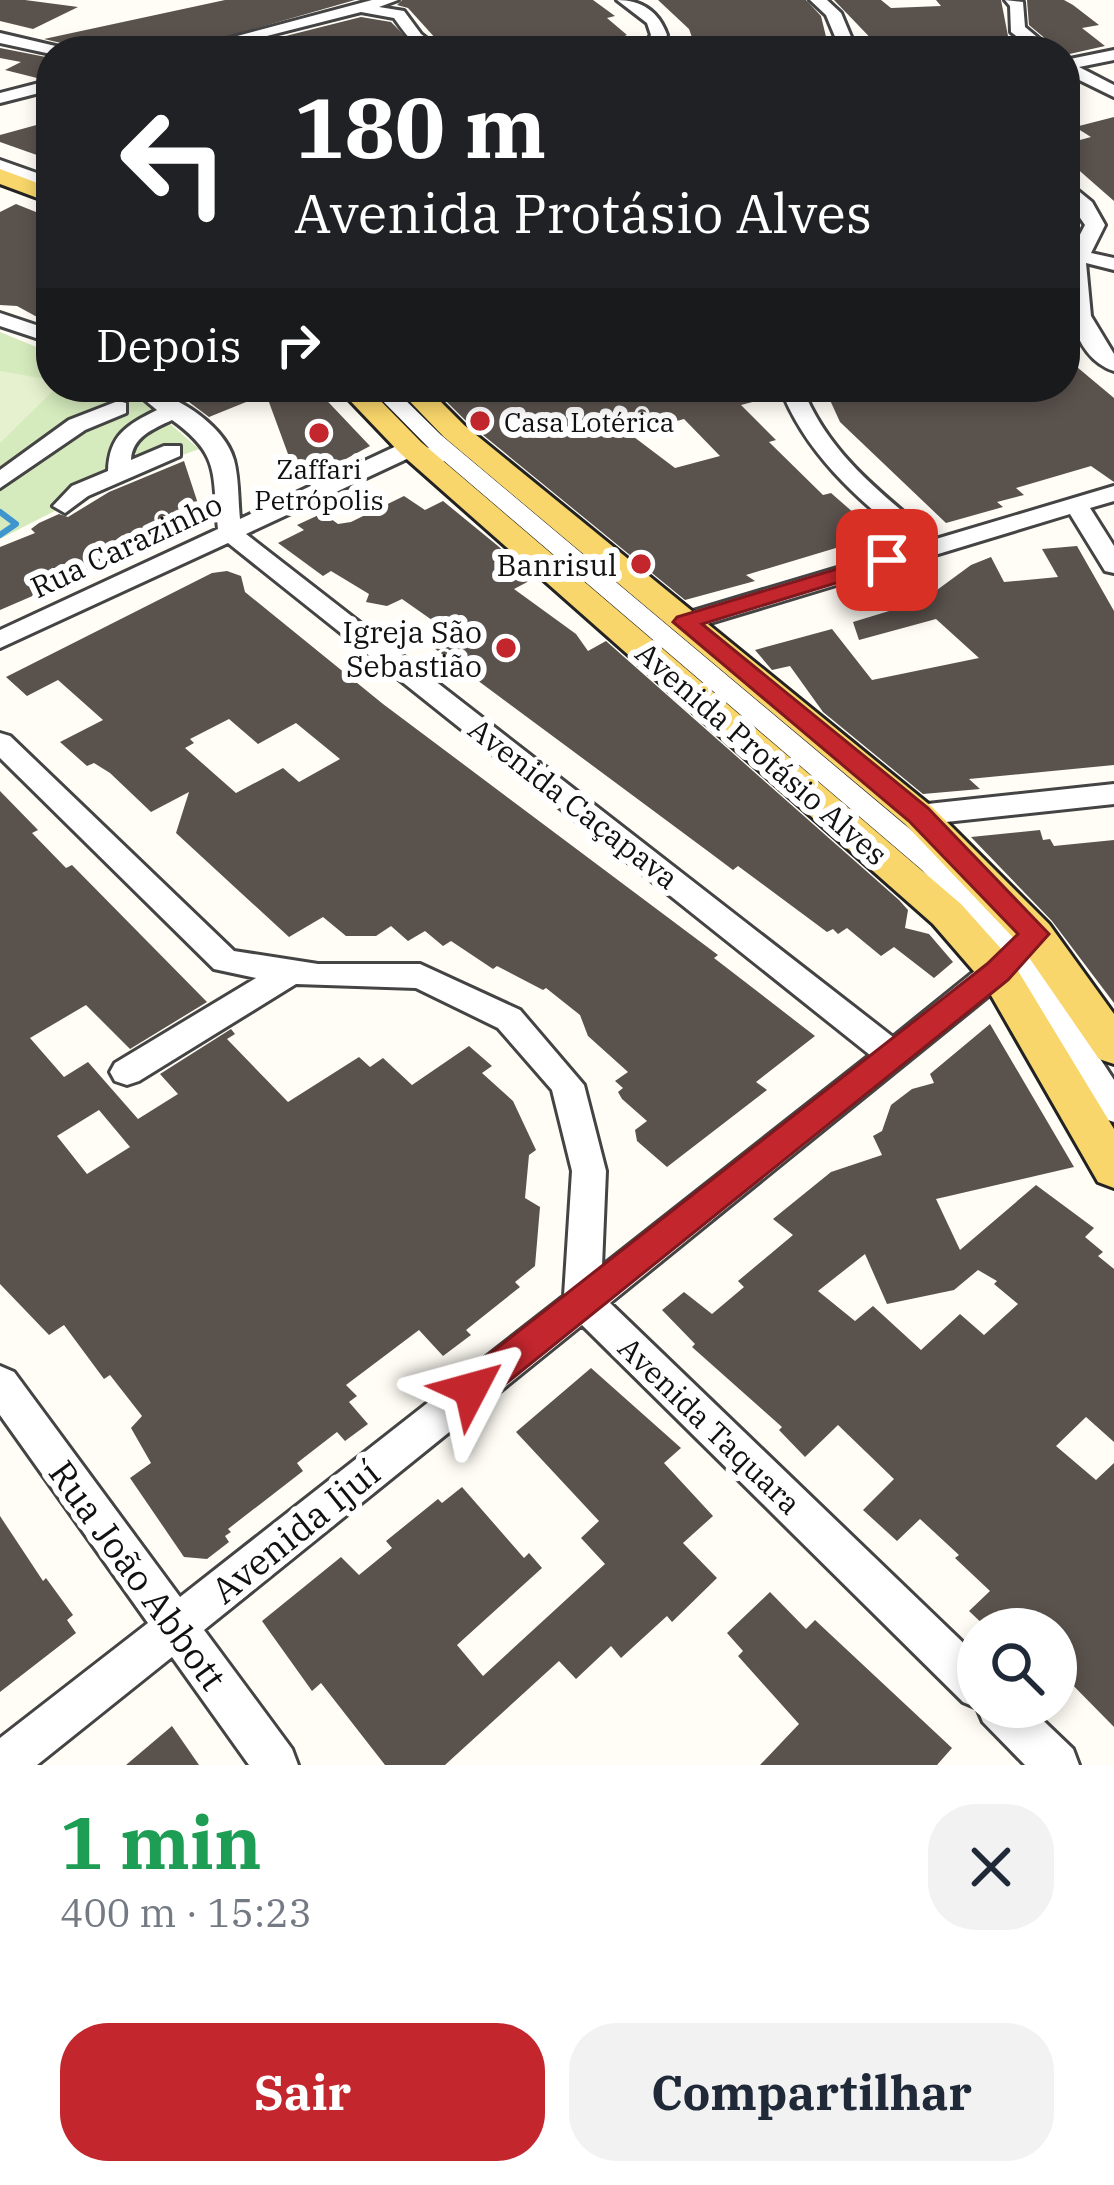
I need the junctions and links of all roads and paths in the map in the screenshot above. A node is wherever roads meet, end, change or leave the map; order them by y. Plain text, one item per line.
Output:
1 (625, 0) edge
2 (818, 0) edge
3 (1013, 0) edge
4 (412, 1) edge
5 (394, 7) edge
6 (254, 36) edge
7 (414, 36) edge
8 (658, 36) edge
9 (843, 36) edge
10 (1026, 36) edge
11 (0, 38) edge
12 (36, 46) edge
13 (1114, 55) edge
14 (1080, 62) edge
15 (1080, 73) edge
16 (36, 89) edge
17 (1114, 92) edge
18 (0, 98) edge
19 (0, 153) edge
20 (0, 165) edge
21 (36, 166) edge
22 (0, 176) edge
23 (36, 178) edge
24 (36, 190) edge
25 (1080, 201) edge
26 (1080, 248) edge
27 (1080, 256) edge
28 (1114, 264) edge
29 (0, 319) edge
30 (1080, 319) edge
31 (36, 332) edge
32 (1114, 365) edge
33 (162, 402) edge
34 (366, 402) edge
35 (396, 402) edge
36 (425, 402) edge
37 (796, 402) edge
38 (118, 408) dead end
39 (173, 410) junction
40 (454, 431) junction
41 (411, 448) junction
42 (172, 452) dead end
43 (119, 474) junction
44 (0, 481) edge
45 (495, 492) junction
46 (1114, 493) edge
47 (1076, 505) junction
48 (65, 506) dead end
49 (230, 532) junction
50 (931, 547) junction
51 (1114, 566) edge
52 (685, 622) junction
53 (0, 640) edge
54 (742, 701) junction
55 (828, 740) junction
56 (0, 742) edge
57 (776, 766) junction
58 (1114, 794) edge
59 (918, 815) junction
60 (1015, 953) junction
61 (290, 973) junction
62 (1114, 1047) edge
63 (893, 1055) junction
64 (127, 1072) dead end
65 (1114, 1108) edge
66 (1114, 1169) edge
67 (583, 1300) junction
68 (0, 1384) edge
69 (175, 1627) junction
70 (957, 1667) edge
71 (1019, 1728) edge
72 (2, 1765) edge
73 (276, 1765) edge
74 (1057, 1765) edge

1 - 8 street
2 - 9 street
3 - 10 street
4 - 5 street
5 - 6 street
5 - 7 street
11 - 12 street
13 - 14 street
15 - 17 street
16 - 18 street
19 - 21 main road
20 - 23 street
22 - 24 main road
25 - 26 street
27 - 28 street
29 - 31 street
30 - 32 street
33 - 39 street
34 - 41 main road, Avenida Protásio Alves
35 - 45 street
36 - 40 main road, Avenida Protásio Alves
37 - 50 street
38 - 44 street
39 - 43 street
39 - 49 street
40 - 45 street
40 - 52 main road, Avenida Protásio Alves
41 - 45 street
41 - 49 street, Rua Carazinho
41 - 57 main road, Avenida Protásio Alves
42 - 43 street
43 - 48 street
45 - 54 street
46 - 47 street
47 - 50 street
47 - 51 street
49 - 53 street, Rua Carazinho
49 - 63 street, Avenida Caçapava
50 - 52 street
52 - 55 main road, Avenida Protásio Alves
54 - 55 street
54 - 57 street
54 - 60 street
55 - 59 main road, Avenida Protásio Alves
56 - 61 street
57 - 60 main road, Avenida Protásio Alves
58 - 59 street
59 - 60 main road, Avenida Protásio Alves
60 - 62 main road, Avenida Protásio Alves
60 - 63 street, Avenida Ijuí
60 - 65 street
60 - 66 main road, Avenida Protásio Alves
61 - 64 street
61 - 67 street
63 - 67 street, Avenida Ijuí
67 - 69 street, Avenida Ijuí
67 - 70 street, Avenida Taquara
68 - 69 street, Rua João Abbott
69 - 72 street, Avenida Ijuí
69 - 73 street, Rua João Abbott
71 - 74 street

